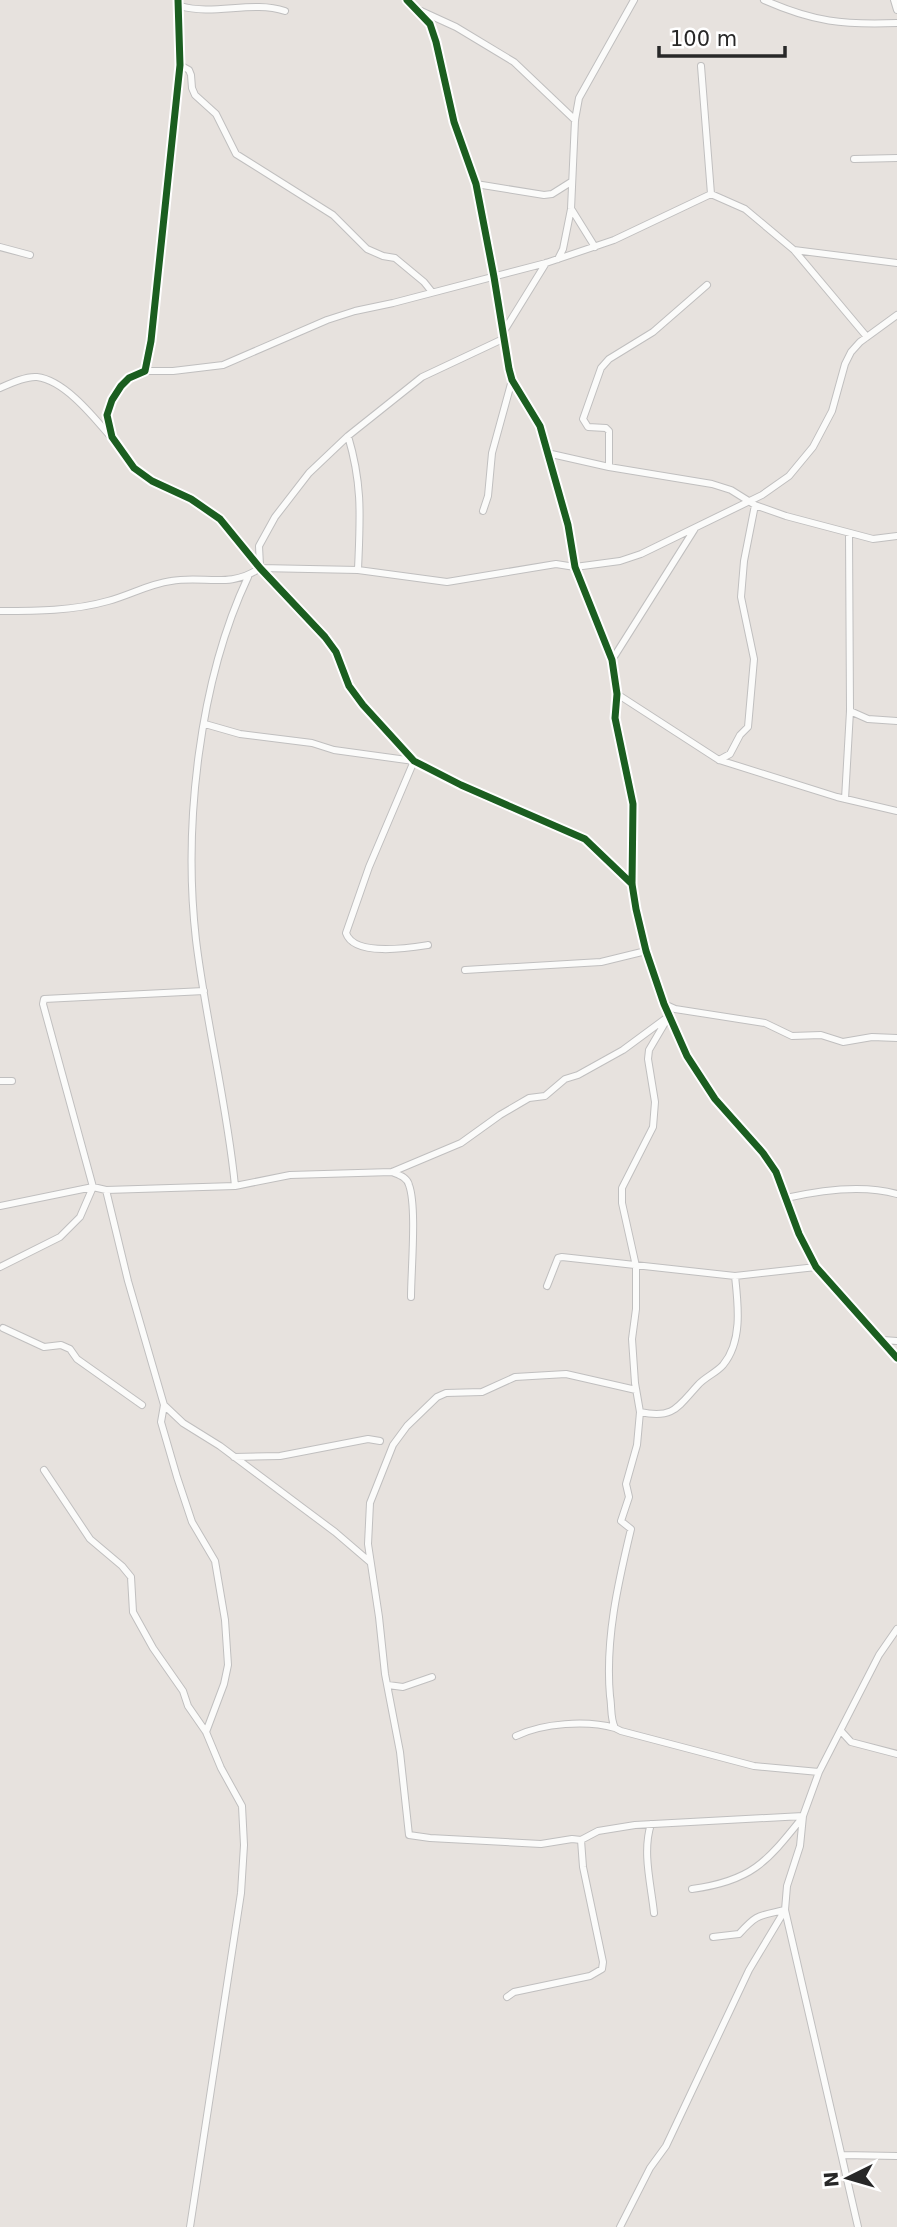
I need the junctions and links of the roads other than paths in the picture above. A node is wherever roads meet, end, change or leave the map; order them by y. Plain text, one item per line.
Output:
1 (230, 0) edge
2 (407, 0) edge
3 (634, 0) edge
4 (764, 0) edge
5 (894, 0) edge
6 (179, 3) edge
7 (226, 7) junction
8 (897, 10) edge
9 (285, 11) dead end
10 (420, 11) junction
11 (897, 23) edge
12 (180, 65) junction
13 (701, 66) dead end
14 (575, 120) junction
15 (854, 159) dead end
16 (897, 159) edge
17 (571, 181) junction
18 (476, 184) junction
19 (711, 194) junction
20 (571, 209) junction
21 (0, 247) edge
22 (595, 247) junction
23 (794, 250) junction
24 (30, 255) dead end
25 (558, 259) junction
26 (546, 263) junction
27 (897, 263) edge
28 (494, 277) junction
29 (707, 285) dead end
30 (432, 292) junction
31 (897, 315) edge
32 (504, 334) junction
33 (867, 337) junction
34 (145, 371) junction
35 (512, 380) junction
36 (0, 388) edge
37 (348, 436) junction
38 (112, 437) junction
39 (547, 453) junction
40 (609, 467) junction
41 (751, 503) junction
42 (483, 511) dead end
43 (695, 528) junction
44 (849, 533) junction
45 (897, 536) edge
46 (575, 566) junction
47 (260, 568) junction
48 (358, 570) junction
49 (248, 577) junction
50 (0, 611) edge
51 (612, 660) junction
52 (617, 694) junction
53 (850, 711) junction
54 (897, 721) edge
55 (205, 723) junction
56 (719, 760) junction
57 (414, 761) junction
58 (845, 799) junction
59 (897, 811) edge
60 (632, 884) junction
61 (428, 945) dead end
62 (646, 951) junction
63 (465, 970) dead end
64 (204, 991) junction
65 (664, 1004) junction
66 (669, 1016) junction
67 (897, 1038) edge
68 (12, 1081) dead end
69 (0, 1082) edge
70 (392, 1172) junction
71 (93, 1186) junction
72 (235, 1186) junction
73 (106, 1190) junction
74 (897, 1194) edge
75 (786, 1198) junction
76 (0, 1206) edge
77 (636, 1266) junction
78 (0, 1267) edge
79 (816, 1267) junction
80 (735, 1276) junction
81 (547, 1286) dead end
82 (411, 1297) dead end
83 (3, 1328) dead end
84 (883, 1340) junction
85 (897, 1341) edge
86 (897, 1358) edge
87 (636, 1390) junction
88 (142, 1405) dead end
89 (164, 1405) junction
90 (640, 1412) junction
91 (380, 1441) dead end
92 (234, 1457) junction
93 (44, 1470) dead end
94 (370, 1562) junction
95 (897, 1629) edge
96 (432, 1677) dead end
97 (388, 1685) junction
98 (615, 1728) junction
99 (841, 1731) junction
100 (206, 1732) junction
101 (516, 1736) dead end
102 (897, 1754) edge
103 (819, 1772) junction
104 (803, 1816) junction
105 (651, 1824) junction
106 (581, 1840) junction
107 (692, 1889) dead end
108 (785, 1910) junction
109 (654, 1913) dead end
110 (713, 1937) dead end
111 (507, 1997) dead end
112 (842, 2155) junction
113 (897, 2156) edge
114 (190, 2227) edge
115 (621, 2227) edge
116 (858, 2227) edge

1 - 7 street
2 - 10 street
3 - 14 street
4 - 11 street
5 - 8 street
6 - 7 street
6 - 12 street
7 - 9 street
10 - 14 street
10 - 18 street
12 - 30 street
12 - 34 street
13 - 19 street
14 - 17 street
15 - 16 street
17 - 18 street
17 - 20 street
18 - 28 street
19 - 22 street
19 - 23 street
20 - 22 street
20 - 25 street
21 - 24 street
22 - 25 street
23 - 27 street
23 - 33 street
25 - 26 street
26 - 28 street
26 - 32 street
28 - 30 street
28 - 32 street
29 - 40 street
30 - 34 street
31 - 33 street
32 - 35 street
32 - 37 street
33 - 41 street
34 - 38 street
35 - 39 street
35 - 42 street
36 - 38 street
37 - 47 street
37 - 48 street
38 - 47 street
39 - 40 street
39 - 46 street
40 - 41 street
41 - 43 street
41 - 44 street
41 - 56 street
43 - 46 street
43 - 51 street
44 - 45 street
44 - 53 street
46 - 48 street
46 - 51 street
47 - 48 street
47 - 49 street
47 - 57 street
49 - 50 street
49 - 55 street
51 - 52 street
52 - 56 street
52 - 60 street
53 - 54 street
53 - 58 street
55 - 57 street
55 - 64 street
56 - 58 street
57 - 60 street
57 - 61 street
58 - 59 street
60 - 62 street
62 - 63 street
62 - 65 street
64 - 71 street
64 - 72 street
65 - 66 street
65 - 67 street
66 - 70 street
66 - 75 street
66 - 77 street
68 - 69 street
70 - 72 street
70 - 82 street
71 - 73 street
71 - 76 street
71 - 78 street
72 - 73 street
73 - 89 street
74 - 75 street
75 - 79 street
77 - 80 street
77 - 81 street
77 - 87 street
79 - 80 street
79 - 84 street
80 - 90 street
83 - 88 street
84 - 85 street
84 - 86 street
87 - 90 street
87 - 94 street
89 - 92 street
89 - 100 street
90 - 98 street
91 - 92 street
92 - 94 street
93 - 100 street
94 - 97 street
95 - 99 street
96 - 97 street
97 - 106 street
98 - 101 street
98 - 103 street
99 - 102 street
99 - 103 street
100 - 114 street
103 - 104 street
104 - 105 street
104 - 107 street
104 - 108 street
105 - 106 street
105 - 109 street
106 - 111 street
108 - 110 street
108 - 112 street
108 - 115 street
112 - 113 street
112 - 116 street

